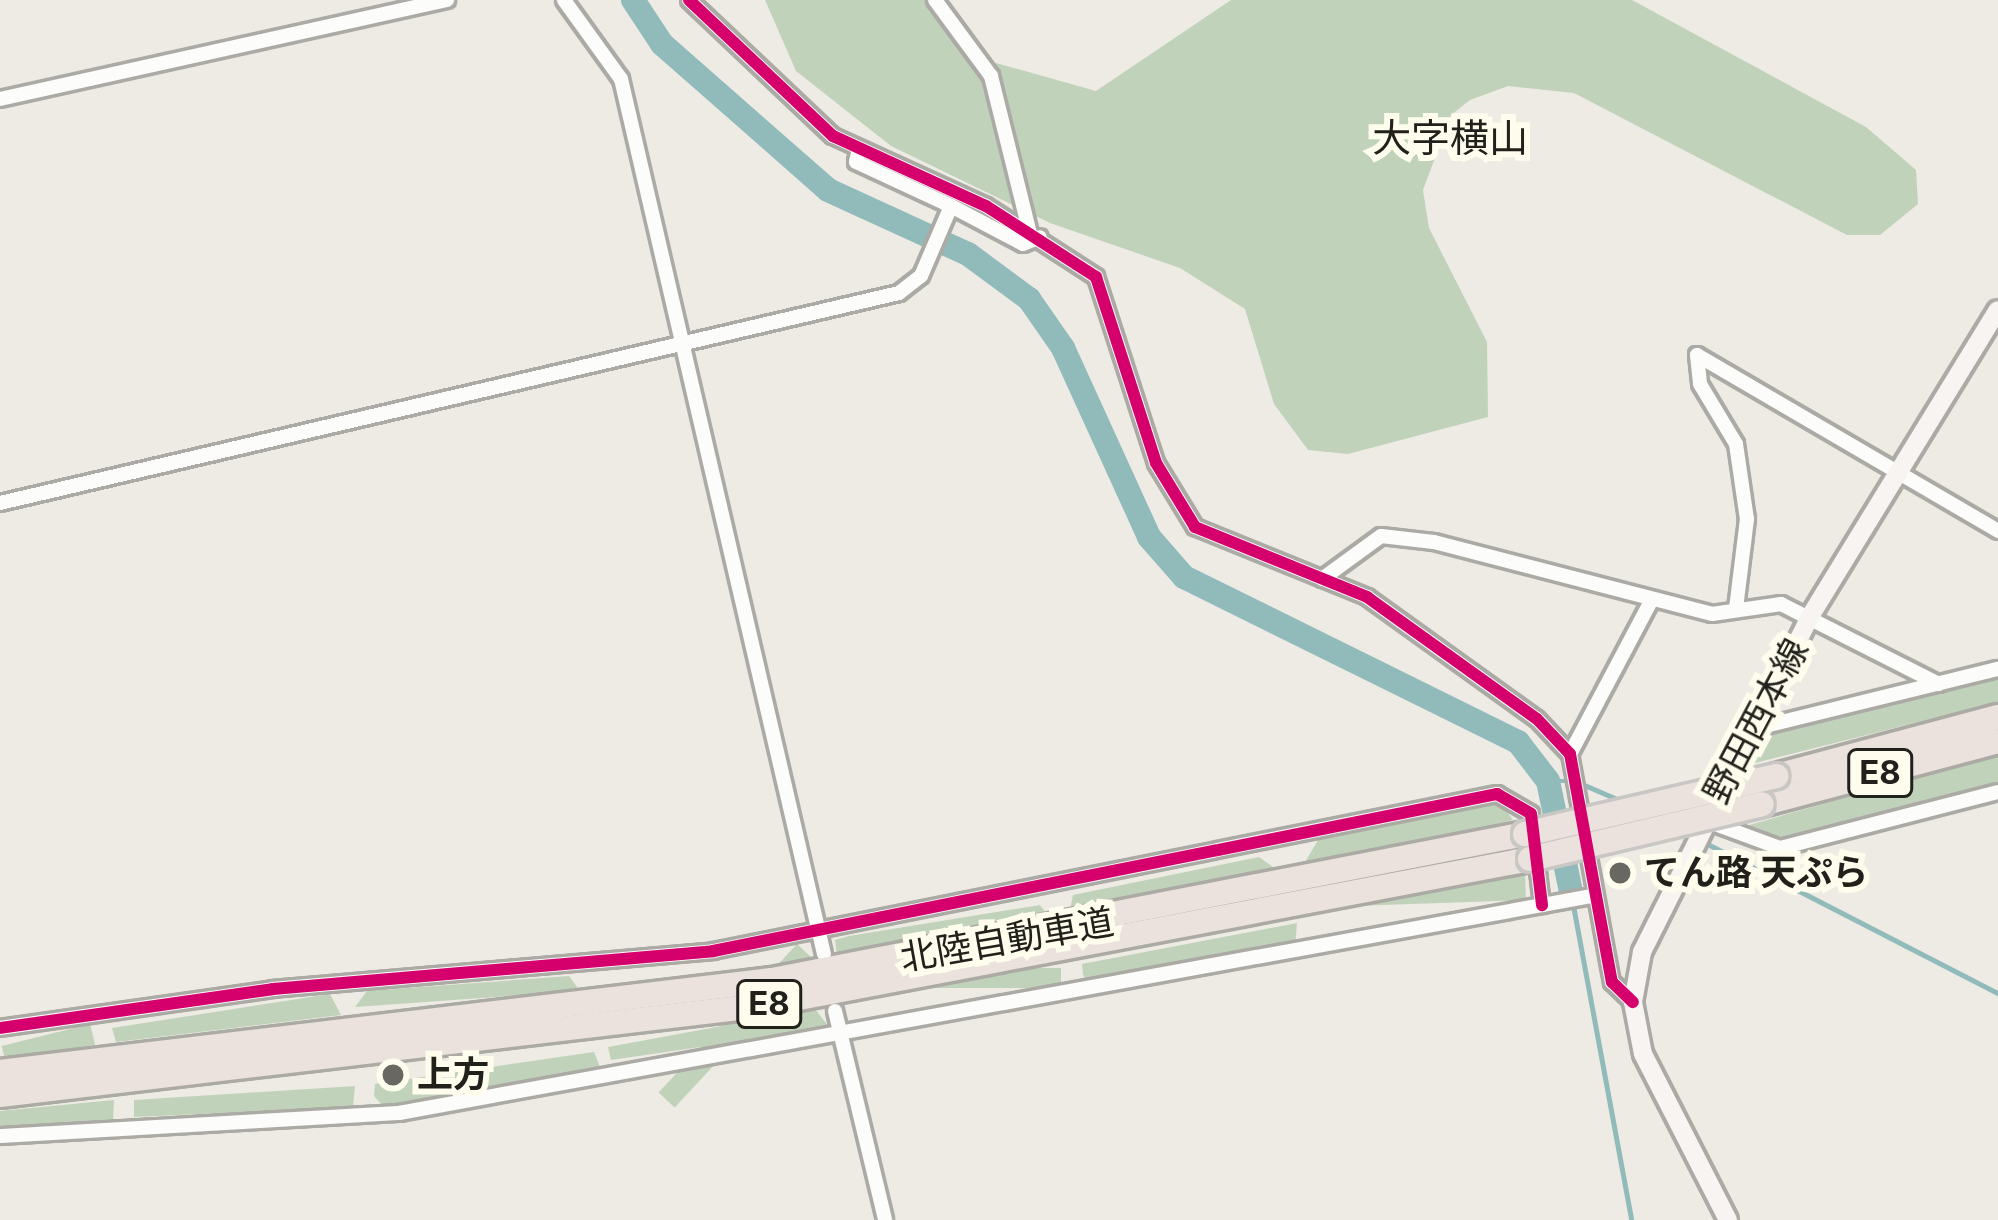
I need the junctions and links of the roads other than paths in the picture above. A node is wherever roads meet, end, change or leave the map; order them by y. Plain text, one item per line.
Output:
1 (447, 0) edge
2 (564, 0) edge
3 (689, 0) edge
4 (935, 0) edge
5 (0, 99) edge
6 (860, 149) junction
7 (948, 213) junction
8 (1034, 233) junction
9 (1998, 310) edge
10 (684, 346) junction
11 (1898, 470) junction
12 (0, 503) edge
13 (1998, 531) edge
14 (1322, 579) junction
15 (1650, 603) junction
16 (1736, 609) junction
17 (1809, 619) junction
18 (1998, 669) edge
19 (1939, 684) junction
20 (1998, 717) edge
21 (1753, 729) junction
22 (1998, 741) edge
23 (1570, 754) junction
24 (1998, 792) edge
25 (1704, 820) junction
26 (1528, 846) junction
27 (1588, 897) junction
28 (1542, 904) junction
29 (820, 933) junction
30 (824, 954) dead end
31 (1634, 1002) junction
32 (835, 1011) dead end
33 (0, 1028) edge
34 (841, 1032) junction
35 (0, 1072) edge
36 (0, 1095) edge
37 (0, 1136) edge
38 (885, 1220) edge
39 (1728, 1220) edge

1 - 5 street
2 - 10 street
3 - 6 street
4 - 8 street
6 - 7 street
6 - 8 street
7 - 8 street
7 - 10 street
8 - 14 street
9 - 11 main road, 野田西本線
10 - 12 street
10 - 29 street
11 - 13 street
11 - 16 street
11 - 17 main road, 野田西本線
14 - 15 street
14 - 23 street
15 - 16 street
15 - 23 street
16 - 17 street
17 - 19 street
17 - 21 main road, 野田西本線
18 - 19 street
19 - 21 street
20 - 26 highway, 北陸自動車道 / E8, bridge
21 - 25 main road, 野田西本線
22 - 26 highway, 北陸自動車道 / E8, bridge
23 - 27 street
24 - 25 street
25 - 31 main road, 野田西本線
26 - 35 highway, 北陸自動車道 / E8
26 - 36 highway, 北陸自動車道 / E8
27 - 28 street
27 - 31 street
28 - 29 street
28 - 34 street
29 - 30 street
29 - 33 street
31 - 39 main road, 野田西本線
32 - 34 street
34 - 37 street
34 - 38 street

